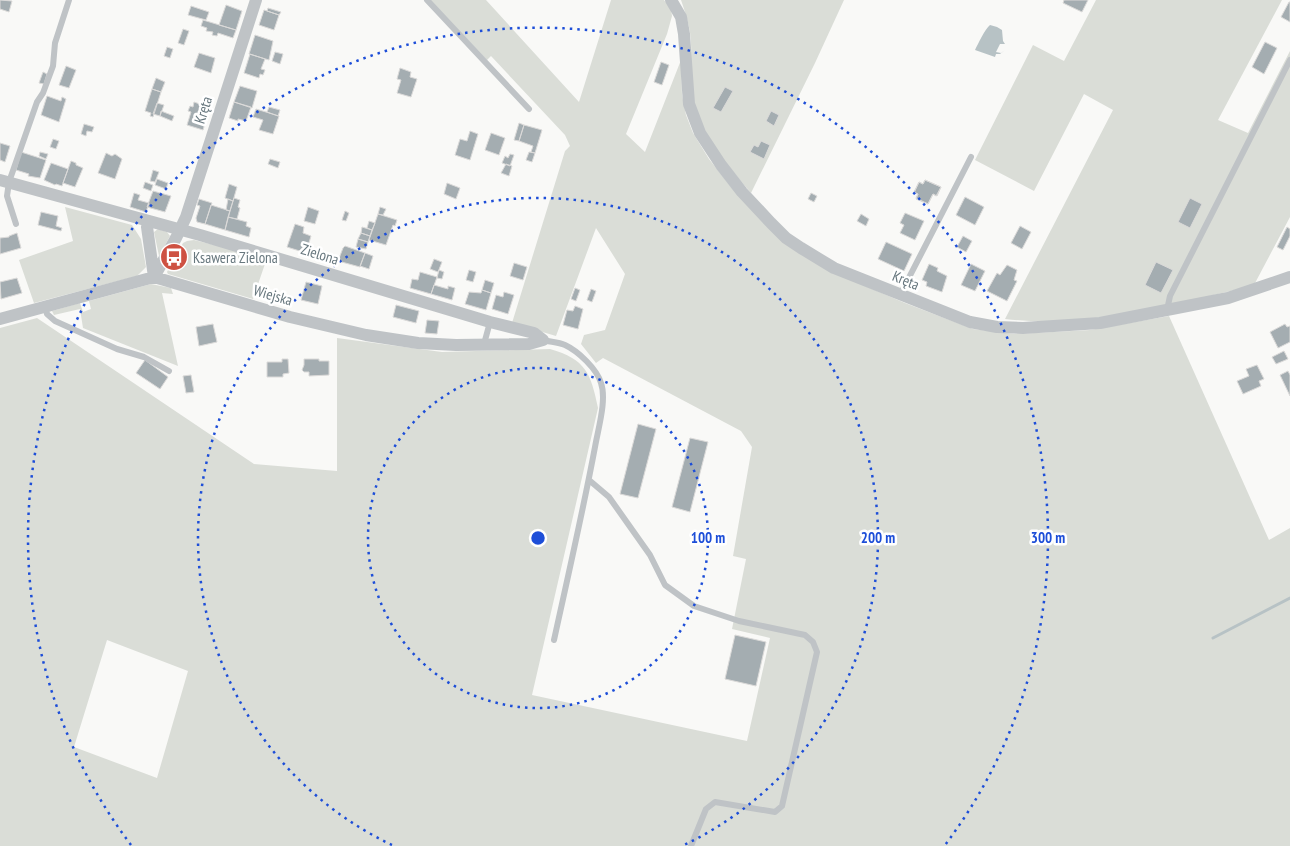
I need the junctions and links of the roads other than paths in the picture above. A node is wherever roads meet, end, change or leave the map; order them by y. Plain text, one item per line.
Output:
1 (69, 0) edge
2 (256, 0) edge
3 (427, 0) edge
4 (671, 0) edge
5 (1290, 60) edge
6 (529, 109) dead end
7 (971, 156) dead end
8 (4, 181) edge
9 (149, 221) junction
10 (16, 224) dead end
11 (180, 230) junction
12 (154, 277) junction
13 (1290, 277) edge
14 (900, 295) junction
15 (45, 306) junction
16 (1167, 310) junction
17 (0, 319) edge
18 (490, 322) junction
19 (543, 340) junction
20 (484, 344) junction
21 (169, 371) dead end
22 (589, 480) junction
23 (554, 640) dead end
24 (691, 846) edge

1 - 8 lane
2 - 11 street, Kręta
3 - 6 lane
4 - 14 street, Kręta
5 - 16 lane
7 - 14 lane
8 - 9 street, Zielona
8 - 10 lane
9 - 11 street, Zielona
9 - 12 street
11 - 12 street, Kręta
11 - 18 street, Zielona
12 - 15 street
12 - 20 street, Wiejska
13 - 16 street, Kręta
14 - 16 street, Kręta
15 - 17 street
15 - 21 lane
18 - 19 street, Zielona
18 - 20 lane
19 - 20 street, Wiejska
19 - 22 lane
22 - 23 lane
22 - 24 lane

